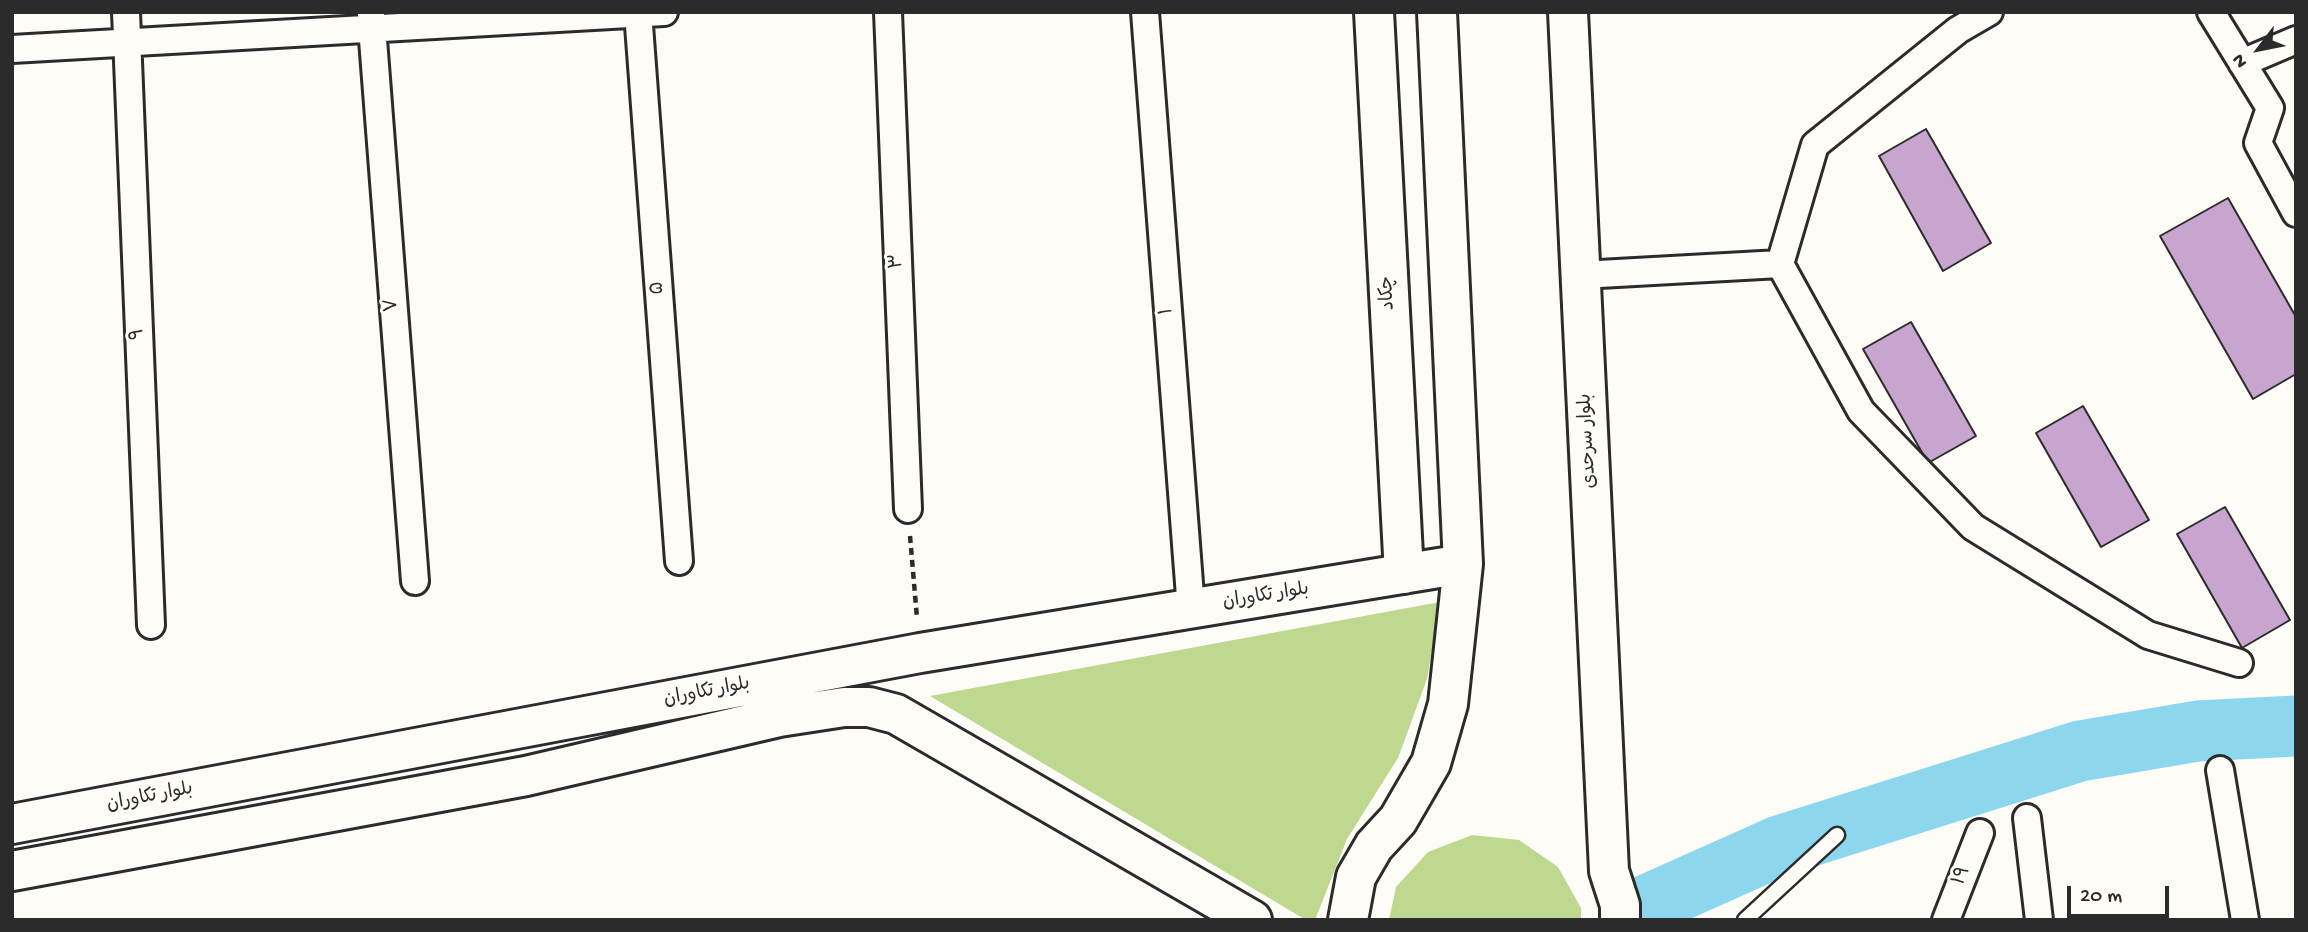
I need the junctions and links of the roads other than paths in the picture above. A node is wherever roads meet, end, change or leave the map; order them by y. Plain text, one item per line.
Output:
1 (126, 12) edge
2 (664, 12) edge
3 (888, 12) edge
4 (1145, 12) edge
5 (1374, 12) edge
6 (1437, 12) edge
7 (1568, 12) edge
8 (1990, 12) edge
9 (2211, 12) edge
10 (638, 13) edge
11 (371, 21) edge
12 (1953, 21) edge
13 (2296, 40) edge
14 (128, 43) junction
15 (12, 49) edge
16 (2242, 64) junction
17 (2296, 212) edge
18 (1780, 264) junction
19 (1581, 275) junction
20 (908, 509) road end
21 (679, 561) dead end
22 (1463, 564) junction
23 (1404, 574) junction
24 (415, 581) dead end
25 (1191, 609) junction
26 (151, 625) dead end
27 (2239, 663) dead end
28 (2220, 770) dead end
29 (2027, 818) dead end
30 (12, 824) edge
31 (1980, 832) dead end
32 (1837, 835) dead end
33 (12, 871) edge
34 (1252, 920) edge
35 (1348, 920) edge
36 (1620, 920) edge
37 (1745, 920) edge
38 (1946, 920) edge
39 (2039, 920) edge
40 (2245, 920) edge

1 - 14 street, ۹
2 - 10 street
3 - 20 street, ۳
4 - 25 street, ۱
5 - 23 main road, چکاد
6 - 22 main road
7 - 19 main road, بلوار سرحدی
8 - 12 street
9 - 16 street
10 - 11 street
10 - 21 street, ۵
11 - 14 street
11 - 24 street, ۷
12 - 18 street
13 - 16 street
14 - 15 street
14 - 26 street, ۹
16 - 17 street
18 - 19 street
18 - 27 street
19 - 36 main road, بلوار سرحدی
22 - 23 main road, بلوار تکاوران
22 - 35 main road
23 - 25 main road, بلوار تکاوران
25 - 30 main road, بلوار تکاوران
28 - 40 street
29 - 39 street
31 - 38 street, ۱۹
32 - 37 lane
33 - 34 main road, بلوار تکاوران

